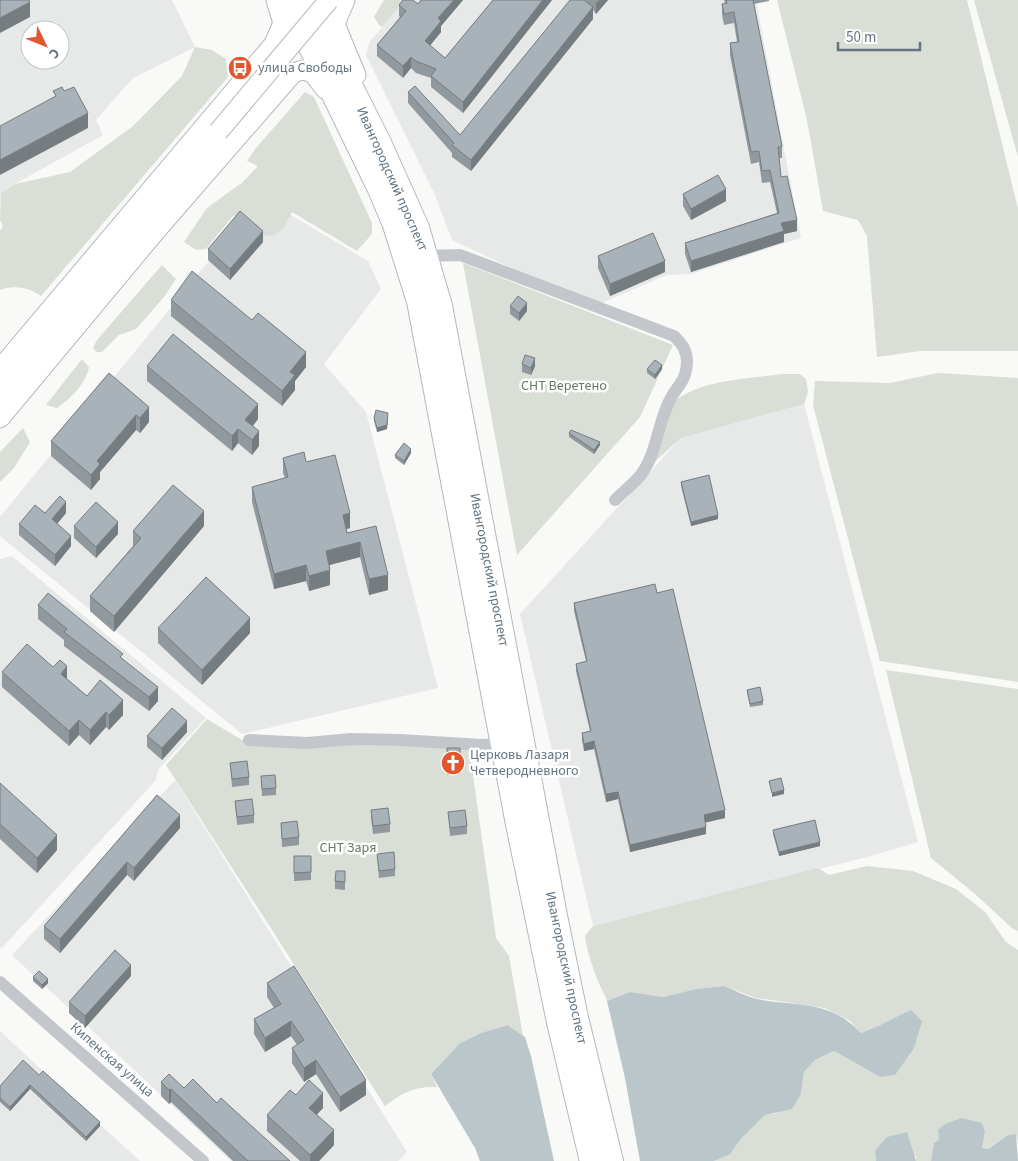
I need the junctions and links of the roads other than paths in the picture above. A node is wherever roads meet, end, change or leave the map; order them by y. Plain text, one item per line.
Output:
1 (276, 0) edge
2 (288, 0) edge
3 (307, 0) edge
4 (329, 0) edge
5 (345, 0) edge
6 (353, 111) junction
7 (427, 256) junction
8 (0, 369) edge
9 (0, 394) edge
10 (0, 418) edge
11 (615, 500) dead end
12 (249, 740) dead end
13 (503, 744) junction
14 (0, 982) edge
15 (203, 1161) edge
16 (592, 1161) edge
17 (610, 1161) edge

1 - 8 main road
2 - 6 highway, Ивангородский проспект
3 - 6 highway, Ивангородский проспект
4 - 9 main road, bridge
5 - 6 main road
6 - 7 highway, Ивангородский проспект
6 - 10 main road
6 - 13 highway, Ивангородский проспект
7 - 11 street
7 - 17 highway, Ивангородский проспект
12 - 13 street
13 - 16 highway, Ивангородский проспект
14 - 15 street, Кипенская улица

